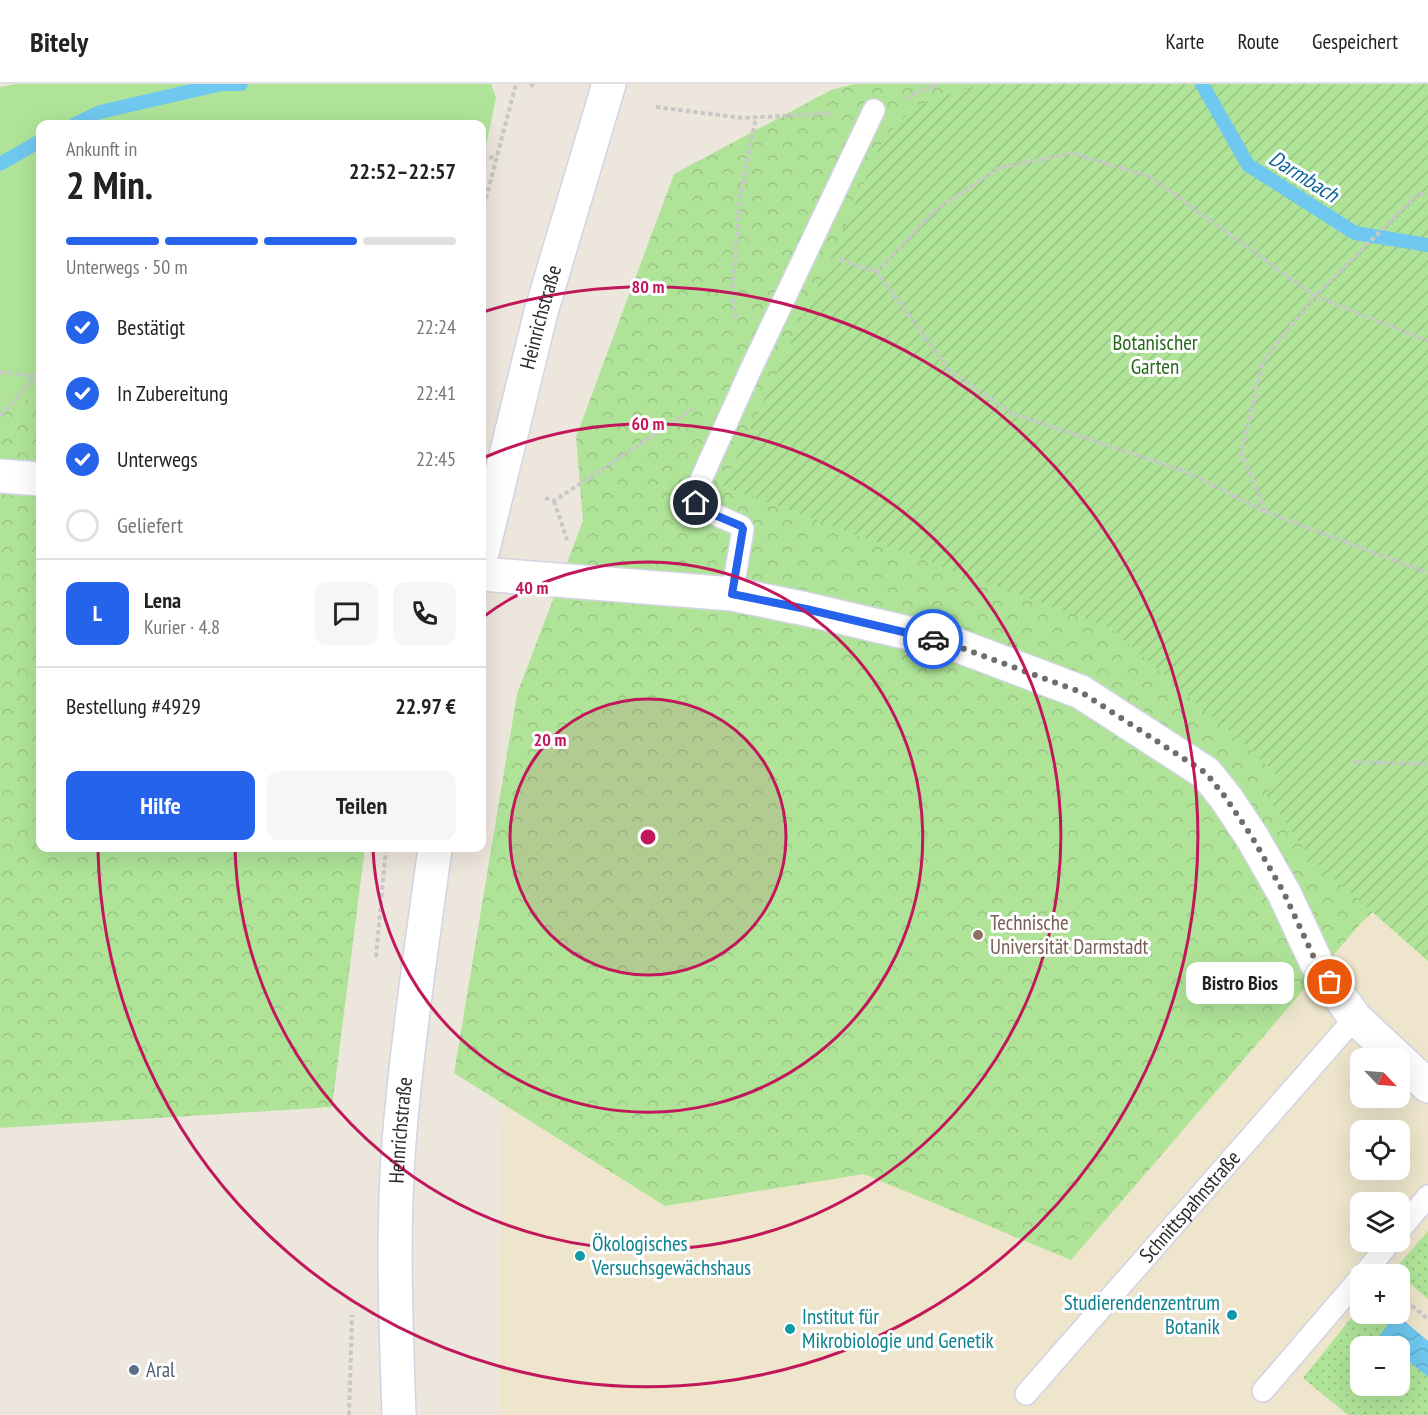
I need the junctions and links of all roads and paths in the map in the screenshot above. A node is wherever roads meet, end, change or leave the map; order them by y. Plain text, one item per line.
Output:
1 (516, 84) edge
2 (530, 84) edge
3 (609, 84) edge
4 (535, 87) dead end
5 (656, 107) dead end
6 (874, 110) joint
7 (756, 117) junction
8 (497, 156) junction
9 (486, 159) edge
10 (1428, 194) edge
11 (486, 198) edge
12 (831, 258) dead end
13 (877, 272) junction
14 (1315, 296) junction
15 (1428, 341) edge
16 (750, 371) junction
17 (0, 372) edge
18 (36, 376) edge
19 (36, 379) edge
20 (0, 416) edge
21 (0, 476) edge
22 (36, 479) edge
23 (545, 498) dead end
24 (1266, 512) junction
25 (486, 537) edge
26 (1428, 573) edge
27 (486, 574) edge
28 (732, 594) junction
29 (1354, 762) dead end
30 (1428, 764) edge
31 (434, 852) edge
32 (1355, 1018) junction
33 (1387, 1048) edge
34 (1410, 1069) edge
35 (1428, 1086) edge
36 (1428, 1196) edge
37 (1410, 1218) edge
38 (1382, 1252) edge
39 (1372, 1264) edge
40 (1350, 1290) edge
41 (1410, 1304) edge
42 (1428, 1319) edge
43 (1263, 1391) dead end
44 (1026, 1394) dead end
45 (399, 1415) edge

1 - 8 path
2 - 4 path
3 - 25 street, Heinrichstraße
5 - 7 path
6 - 7 path
6 - 16 lane
7 - 16 path
8 - 9 path
8 - 11 path
10 - 14 path
12 - 13 path
13 - 14 path
13 - 24 path
14 - 15 path
14 - 24 path
16 - 23 path
16 - 28 lane
17 - 18 path
19 - 20 path
21 - 22 street
24 - 26 path
27 - 28 street
28 - 32 street
29 - 30 path
31 - 45 street, Heinrichstraße
32 - 33 street
32 - 44 lane, Schnittspahnstraße
34 - 35 street
36 - 37 lane
38 - 39 lane
40 - 43 lane
41 - 42 path

